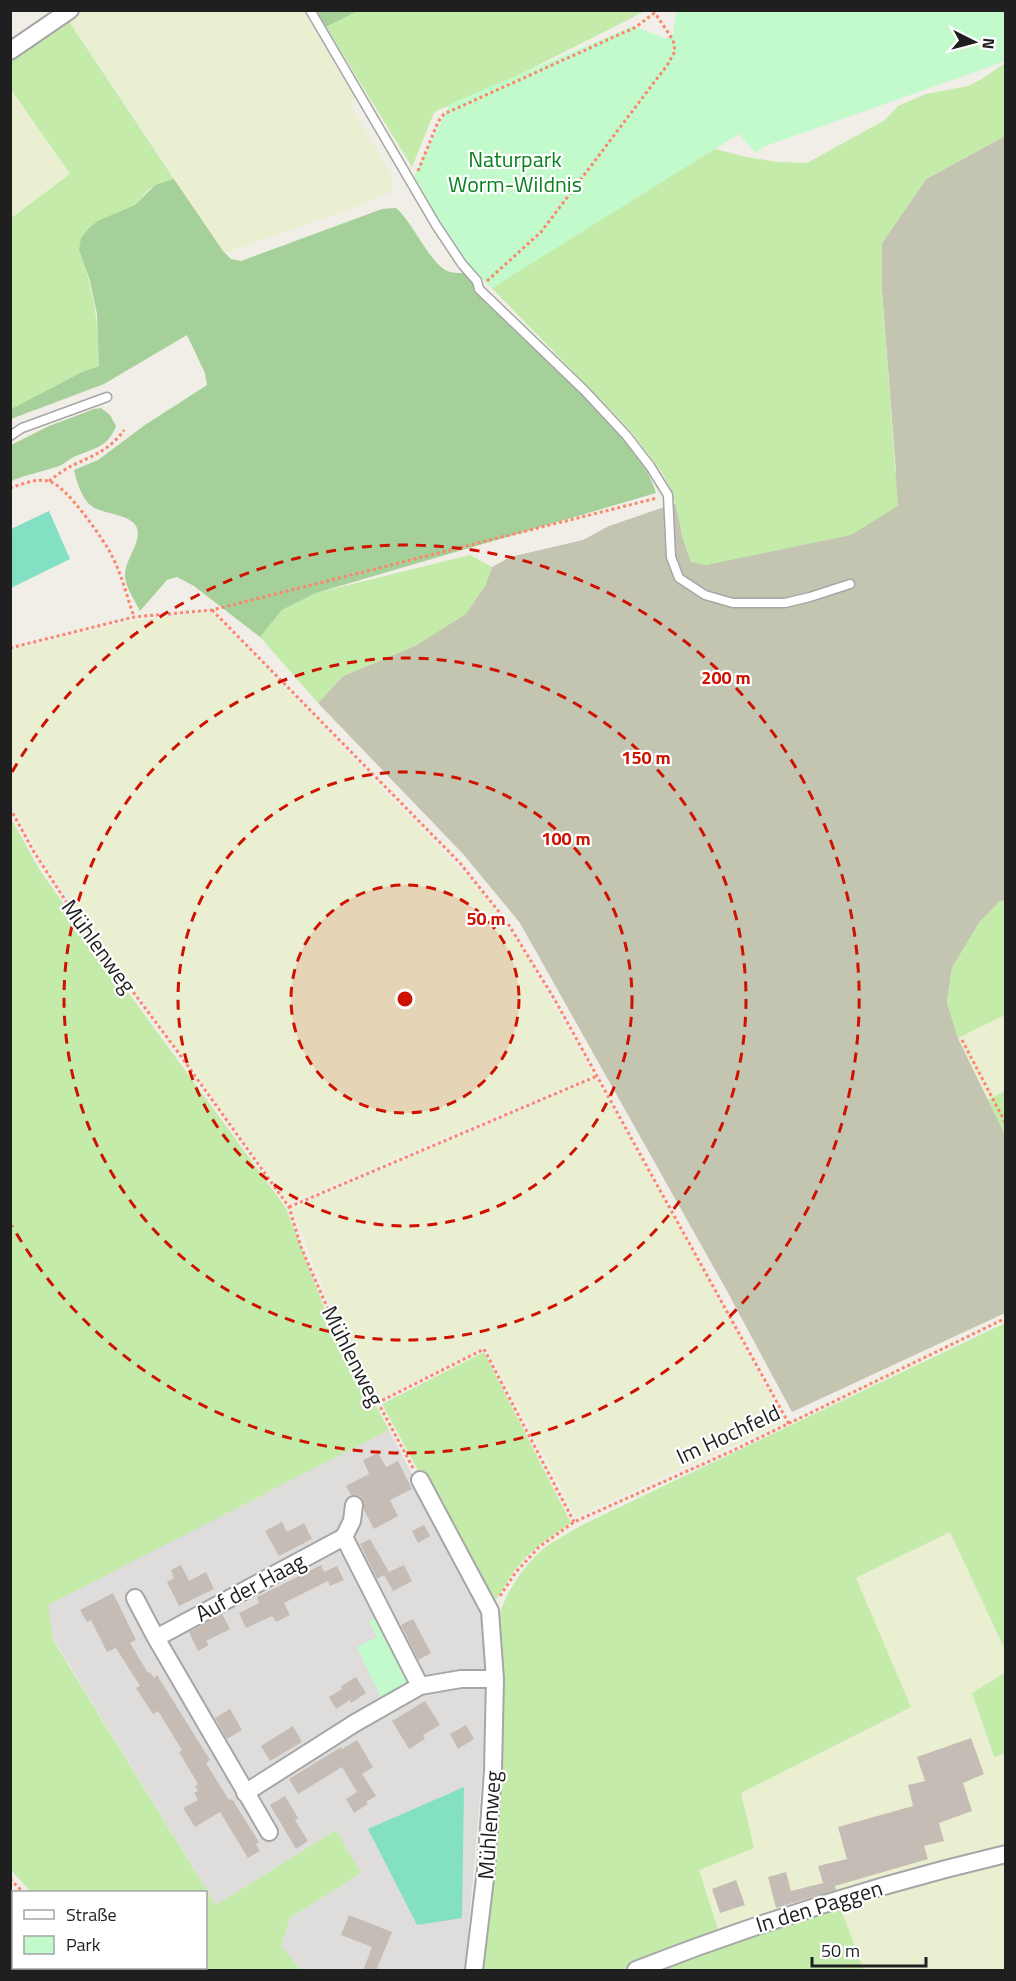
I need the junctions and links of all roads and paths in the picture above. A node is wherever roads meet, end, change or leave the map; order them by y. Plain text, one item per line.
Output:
1 (70, 10) edge
2 (310, 10) edge
3 (655, 11) edge
4 (10, 51) edge
5 (413, 183) junction
6 (480, 289) junction
7 (107, 397) dead end
8 (124, 430) dead end
9 (10, 436) edge
10 (49, 481) junction
11 (10, 488) edge
12 (668, 495) junction
13 (850, 584) dead end
14 (212, 610) junction
15 (134, 617) junction
16 (10, 648) edge
17 (10, 808) edge
18 (962, 1040) dead end
19 (597, 1076) junction
20 (1005, 1124) edge
21 (289, 1207) junction
22 (1005, 1318) edge
23 (377, 1403) junction
24 (789, 1424) junction
25 (420, 1480) joint
26 (354, 1505) dead end
27 (574, 1522) junction
28 (344, 1537) junction
29 (135, 1598) dead end
30 (490, 1611) junction
31 (156, 1638) junction
32 (495, 1679) junction
33 (420, 1686) junction
34 (245, 1793) junction
35 (269, 1832) dead end
36 (1005, 1854) edge
37 (10, 1879) edge
38 (21, 1891) edge
39 (474, 1971) edge
40 (636, 1971) edge

1 - 4 street
2 - 5 lane
3 - 5 path
3 - 6 path
5 - 6 lane
6 - 12 lane
7 - 9 lane
8 - 10 path
10 - 11 path
10 - 15 path
12 - 13 lane
12 - 14 path
14 - 15 path
14 - 19 path
15 - 16 path
17 - 21 path, Mühlenweg
18 - 20 path
19 - 21 path
19 - 24 path
21 - 23 path, Mühlenweg
22 - 24 path, Im Hochfeld
23 - 25 path, Mühlenweg
23 - 27 path
24 - 27 path, Im Hochfeld
25 - 30 street, Mühlenweg
26 - 28 street
27 - 30 path, Im Hochfeld
28 - 31 street, Auf der Haag
28 - 33 street
29 - 31 street
30 - 32 street, Mühlenweg
31 - 34 street
32 - 33 street
32 - 39 street, Mühlenweg
33 - 34 street
34 - 35 street
36 - 40 street, In den Paggen
37 - 38 path

